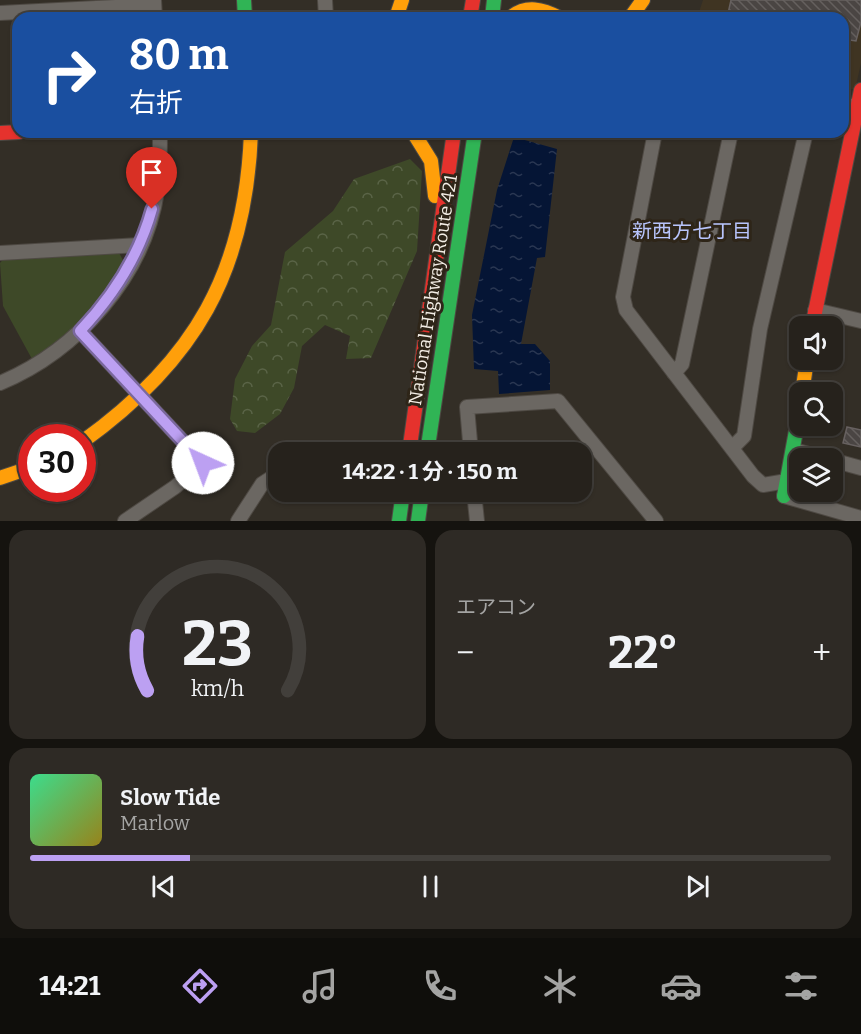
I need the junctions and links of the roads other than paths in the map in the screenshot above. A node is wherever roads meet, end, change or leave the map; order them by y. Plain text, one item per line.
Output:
1 (154, 8) edge
2 (31, 12) edge
3 (521, 12) edge
4 (545, 12) edge
5 (861, 90) edge
6 (859, 110) edge
7 (160, 138) edge
8 (251, 138) edge
9 (417, 138) edge
10 (453, 138) edge
11 (474, 138) edge
12 (655, 138) edge
13 (730, 138) edge
14 (805, 138) edge
15 (140, 245) junction
16 (0, 253) edge
17 (432, 297) junction
18 (815, 310) junction
19 (814, 316) edge
20 (861, 321) edge
21 (80, 331) junction
22 (674, 373) junction
23 (0, 383) edge
24 (141, 397) junction
25 (96, 432) edge
26 (411, 442) edge
27 (429, 442) edge
28 (470, 442) edge
29 (732, 448) junction
30 (843, 463) edge
31 (861, 468) edge
32 (789, 471) edge
33 (18, 472) edge
34 (0, 478) edge
35 (268, 480) edge
36 (787, 481) junction
37 (784, 496) joint
38 (402, 502) edge
39 (420, 502) edge
40 (421, 502) edge
41 (475, 502) edge
42 (861, 518) edge
43 (124, 521) edge
44 (238, 521) edge
45 (399, 521) edge
46 (418, 521) edge
47 (423, 521) edge
48 (477, 521) edge
49 (656, 521) edge

1 - 2 street
3 - 4 main road
5 - 6 main road
6 - 18 main road
7 - 15 street
8 - 24 main road
9 - 17 main road
10 - 17 main road, National Highway Route 421
11 - 27 main road, National Highway Route 421
12 - 22 street
13 - 22 street
14 - 29 street
15 - 16 street
15 - 21 street
17 - 26 main road, National Highway Route 421
18 - 19 main road
18 - 20 street
21 - 23 street
21 - 24 street
22 - 29 street
24 - 25 main road
24 - 43 street
28 - 49 street
29 - 36 street
30 - 31 street
32 - 36 main road
33 - 34 main road
35 - 44 street
36 - 37 main road
37 - 42 street
38 - 45 main road
39 - 46 main road
40 - 47 main road
41 - 48 street

